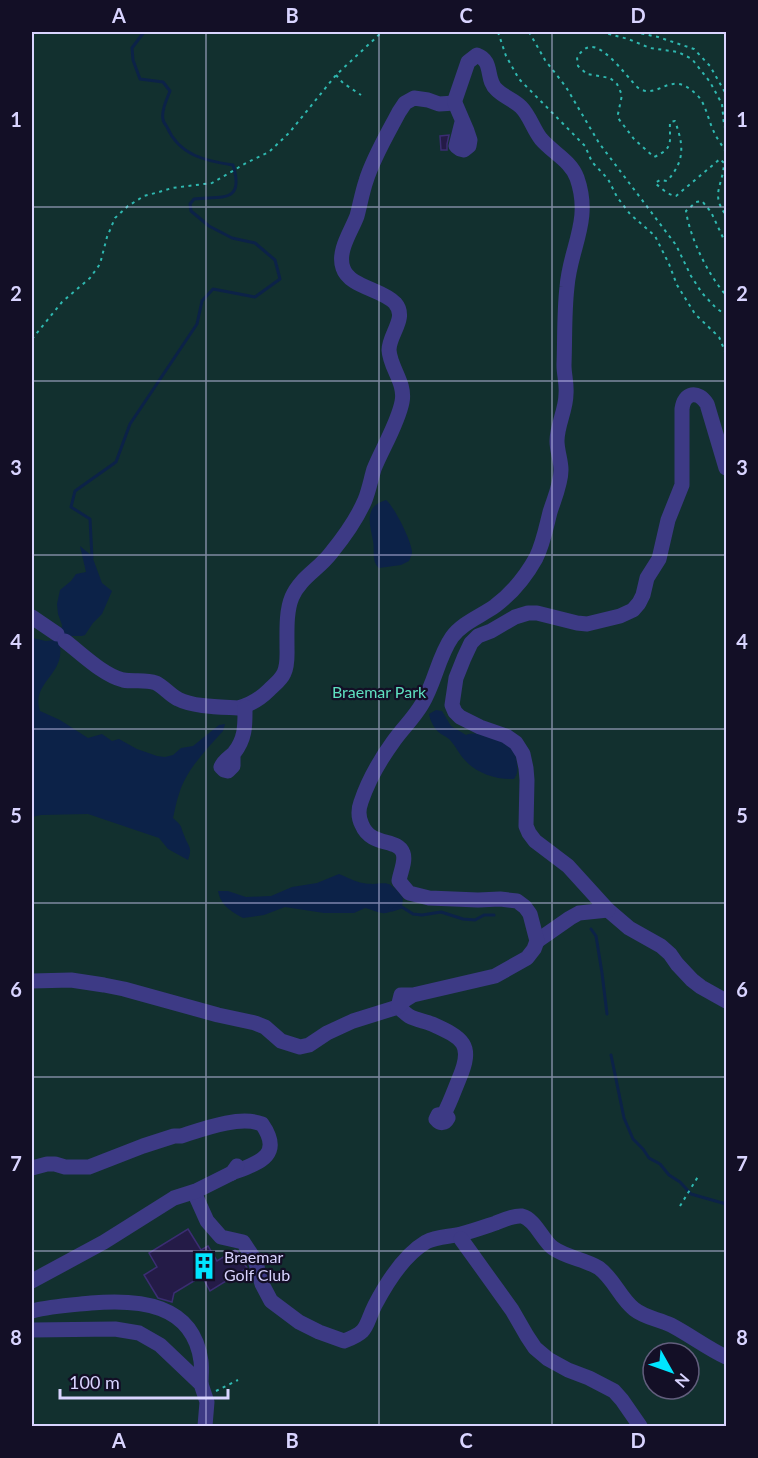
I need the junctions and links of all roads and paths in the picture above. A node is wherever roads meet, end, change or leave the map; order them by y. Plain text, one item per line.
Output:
1 (382, 32) edge
2 (498, 32) edge
3 (529, 32) edge
4 (601, 32) edge
5 (634, 32) edge
6 (336, 75) junction
7 (726, 94) edge
8 (361, 95) dead end
9 (455, 103) junction
10 (462, 122) dead end
11 (726, 130) edge
12 (726, 152) edge
13 (726, 214) edge
14 (726, 244) edge
15 (726, 295) edge
16 (726, 315) edge
17 (32, 339) edge
18 (726, 354) edge
19 (726, 468) edge
20 (32, 617) edge
21 (245, 707) junction
22 (233, 754) dead end
23 (608, 910) junction
24 (537, 941) junction
25 (32, 981) edge
26 (726, 1001) edge
27 (399, 1007) junction
28 (444, 1114) dead end
29 (32, 1168) edge
30 (699, 1175) dead end
31 (194, 1192) junction
32 (680, 1206) dead end
33 (461, 1239) dead end
34 (32, 1281) edge
35 (32, 1311) edge
36 (32, 1330) edge
37 (726, 1357) edge
38 (201, 1384) junction
39 (205, 1426) edge
40 (640, 1426) edge

1 - 6 path
2 - 18 path
3 - 16 path
4 - 11 path
5 - 7 path
6 - 8 path
6 - 17 path
9 - 10 lane
9 - 21 lane
9 - 24 lane
12 - 13 path
14 - 15 path
19 - 23 lane
20 - 21 lane
21 - 22 lane
23 - 24 lane
23 - 26 lane
24 - 27 lane
25 - 27 lane
27 - 28 lane
29 - 31 lane
30 - 32 path
31 - 34 lane
31 - 37 lane
33 - 40 lane
35 - 38 lane
36 - 38 lane
38 - 39 lane

